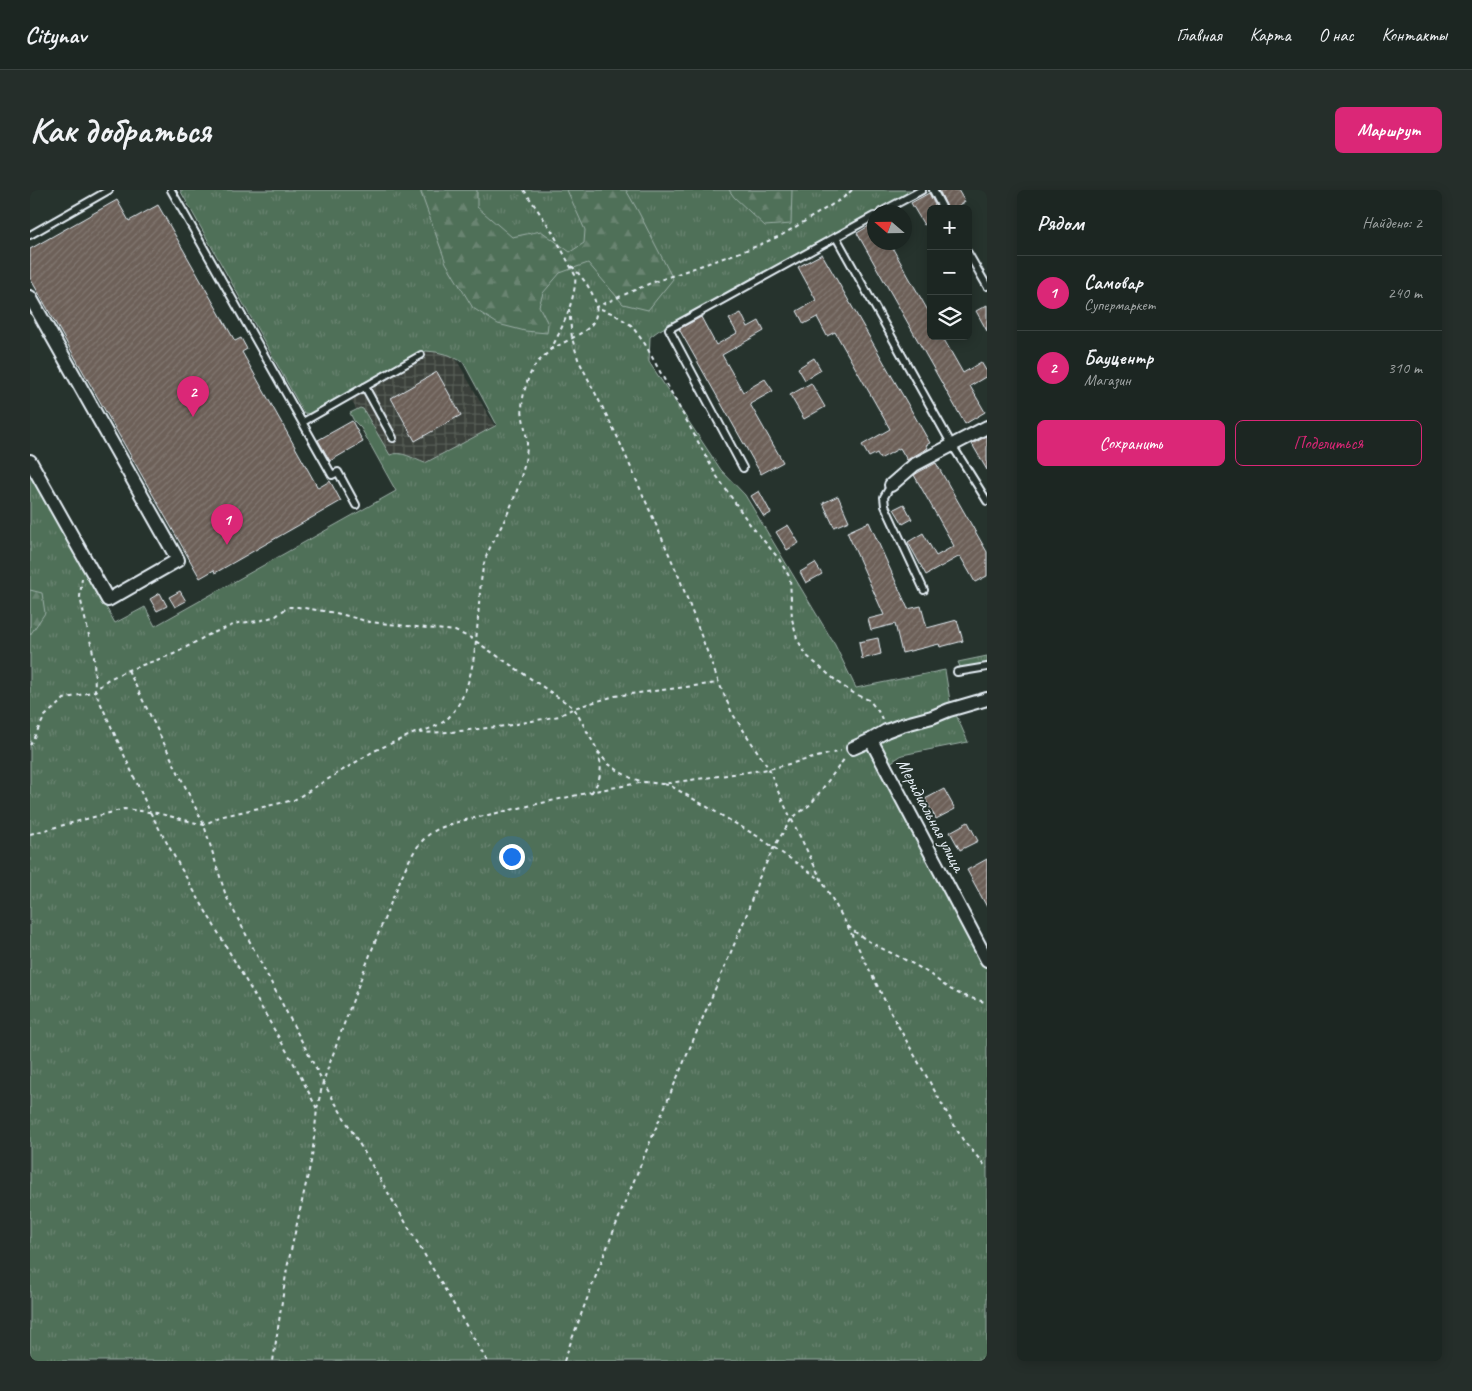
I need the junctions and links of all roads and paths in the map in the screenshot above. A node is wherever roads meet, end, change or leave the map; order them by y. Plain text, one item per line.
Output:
1 (109, 190) edge
2 (171, 190) edge
3 (524, 190) edge
4 (852, 190) edge
5 (922, 190) edge
6 (933, 190) edge
7 (894, 205) edge
8 (941, 205) edge
9 (867, 220) edge
10 (30, 235) edge
11 (836, 237) junction
12 (972, 260) edge
13 (568, 262) junction
14 (987, 286) edge
15 (30, 297) edge
16 (596, 307) junction
17 (569, 309) junction
18 (572, 338) junction
19 (550, 350) junction
20 (421, 355) dead end
21 (365, 387) junction
22 (302, 422) junction
23 (987, 427) edge
24 (393, 438) dead end
25 (952, 445) junction
26 (30, 461) edge
27 (743, 468) dead end
28 (891, 485) joint
29 (987, 501) edge
30 (356, 505) dead end
31 (82, 578) dead end
32 (924, 590) dead end
33 (477, 642) junction
34 (987, 668) edge
35 (128, 670) junction
36 (957, 672) dead end
37 (719, 683) junction
38 (95, 691) junction
39 (987, 699) edge
40 (574, 708) junction
41 (886, 731) junction
42 (415, 733) junction
43 (871, 740) junction
44 (30, 745) edge
45 (853, 748) junction
46 (598, 751) junction
47 (768, 769) junction
48 (645, 782) junction
49 (662, 784) junction
50 (591, 792) junction
51 (150, 812) junction
52 (792, 818) junction
53 (204, 825) junction
54 (30, 834) edge
55 (774, 847) junction
56 (822, 881) junction
57 (847, 925) junction
58 (987, 960) edge
59 (987, 1003) edge
60 (323, 1082) junction
61 (316, 1109) junction
62 (987, 1168) edge
63 (273, 1361) edge
64 (487, 1361) edge
65 (564, 1361) edge

1 - 10 lane
2 - 22 lane
3 - 13 path
4 - 16 path
5 - 7 lane
6 - 8 lane
9 - 11 lane
11 - 25 lane
11 - 27 lane
12 - 14 lane
13 - 16 path
13 - 17 path
15 - 26 street
16 - 18 path
16 - 41 path
17 - 18 path
17 - 19 path
18 - 19 path
18 - 37 path
19 - 33 path
20 - 21 lane
21 - 22 lane
21 - 24 lane
22 - 30 lane
23 - 25 street
25 - 28 street
25 - 29 lane
28 - 32 lane
31 - 38 path
33 - 35 path
33 - 40 path
33 - 42 path
34 - 36 lane
35 - 38 path
35 - 53 path
37 - 40 path
37 - 47 path
38 - 44 path
38 - 51 path
39 - 41 street
40 - 42 path
40 - 46 path
41 - 43 street
42 - 53 path
43 - 45 street
43 - 58 street, Меридиальная улица
45 - 47 path
45 - 52 path
46 - 48 path
46 - 50 path
47 - 49 path
47 - 52 path
48 - 49 path
48 - 50 path
49 - 55 path
50 - 60 path
51 - 53 path
51 - 54 path
51 - 61 path
52 - 55 path
52 - 56 path
53 - 60 path
55 - 56 path
55 - 65 path
56 - 57 path
57 - 59 path
57 - 62 path
60 - 61 path
60 - 64 path
61 - 63 path

